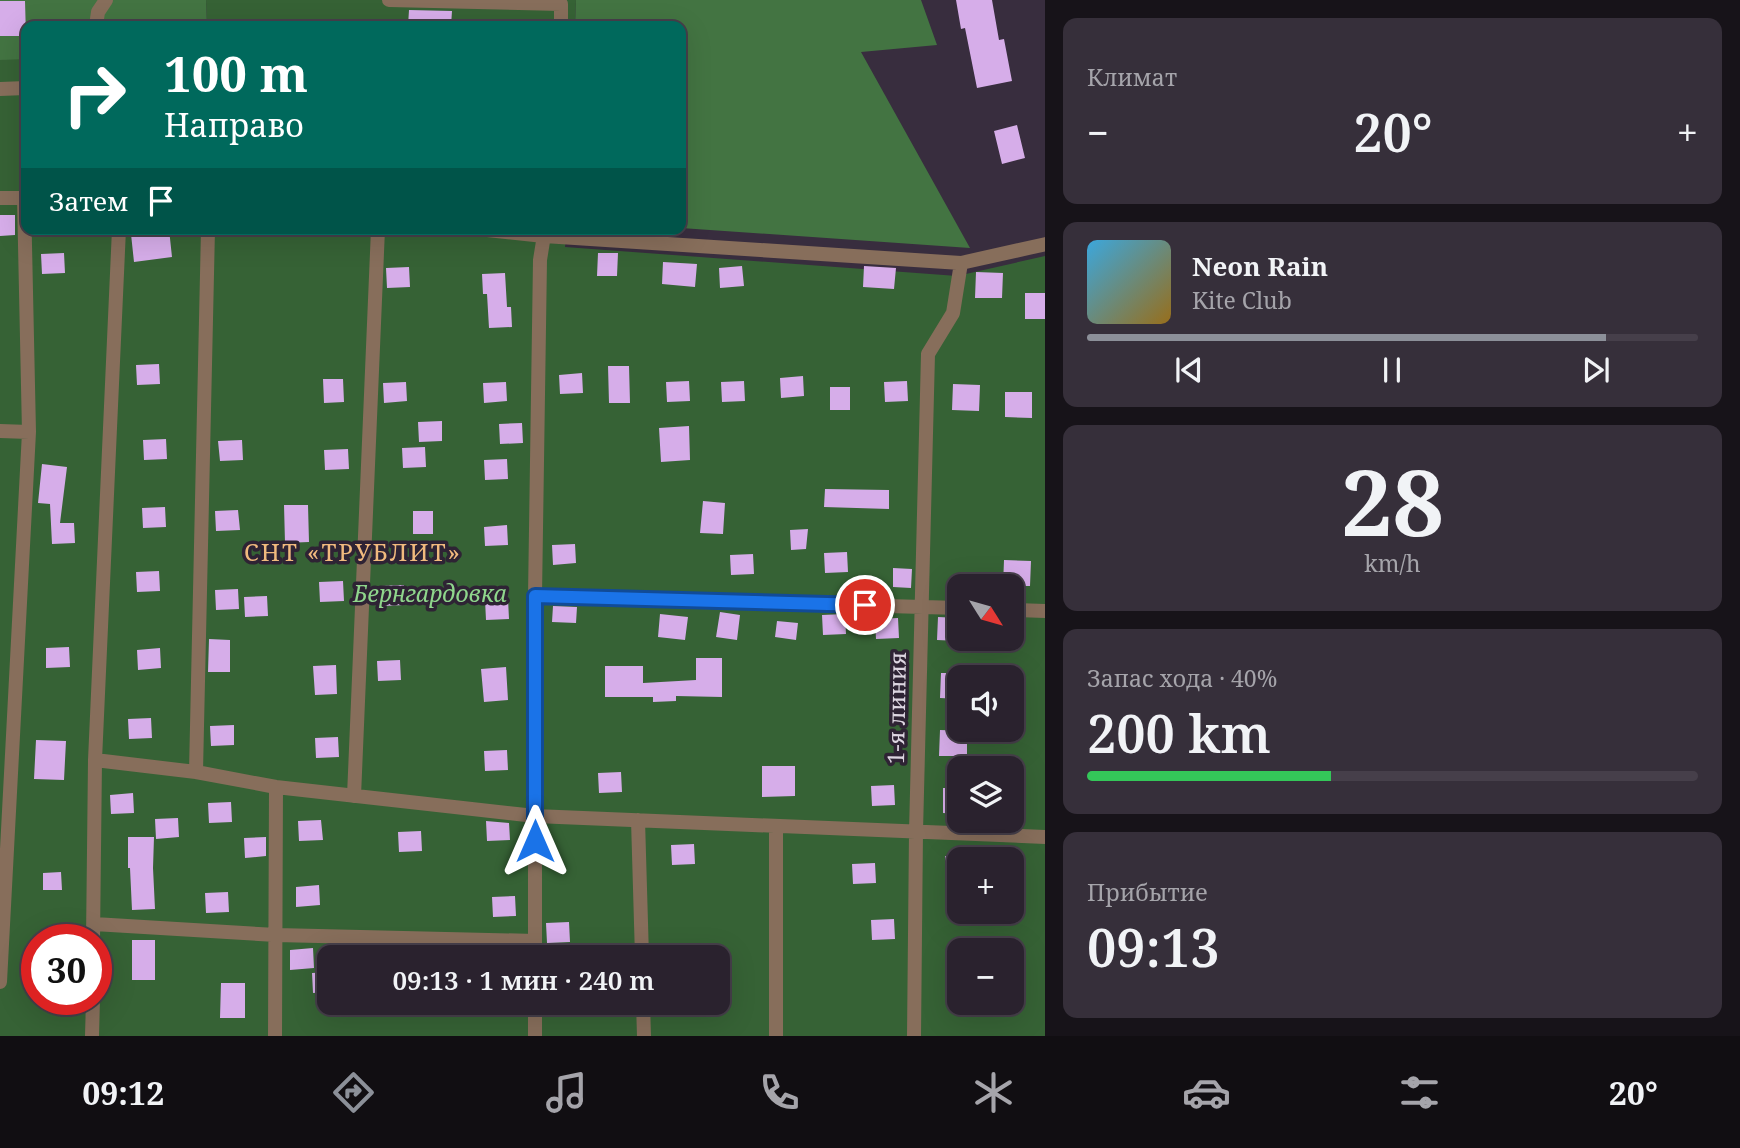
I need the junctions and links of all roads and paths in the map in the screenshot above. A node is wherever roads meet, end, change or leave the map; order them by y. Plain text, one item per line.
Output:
1 (106, 0) edge
2 (389, 0) edge
3 (97, 21) edge
4 (561, 21) edge
5 (21, 88) edge
6 (0, 89) edge
7 (0, 198) edge
8 (21, 198) edge
9 (25, 235) edge
10 (119, 235) edge
11 (208, 235) edge
12 (378, 235) edge
13 (544, 235) edge
14 (587, 235) edge
15 (1045, 244) edge
16 (961, 262) junction
17 (0, 431) edge
18 (29, 432) junction
19 (535, 596) junction
20 (920, 607) junction
21 (947, 608) edge
22 (1024, 610) edge
23 (1045, 611) edge
24 (95, 760) junction
25 (196, 772) junction
26 (276, 787) junction
27 (354, 796) junction
28 (536, 816) junction
29 (638, 820) junction
30 (776, 826) junction
31 (916, 832) junction
32 (1045, 837) edge
33 (94, 924) edge
34 (112, 925) edge
35 (276, 935) junction
36 (535, 941) junction
37 (535, 945) edge
38 (642, 945) edge
39 (0, 982) edge
40 (93, 1015) edge
41 (535, 1015) edge
42 (643, 1015) edge
43 (92, 1036) edge
44 (275, 1036) edge
45 (535, 1036) edge
46 (644, 1036) edge
47 (776, 1036) edge
48 (914, 1036) edge

1 - 3 street
2 - 4 street
5 - 6 street
7 - 8 street
9 - 18 street
10 - 24 street
11 - 25 street
12 - 27 street
13 - 19 street
14 - 16 street
15 - 16 street
16 - 20 street, 1-я линия
17 - 18 street
18 - 39 street
19 - 20 street
19 - 28 street
20 - 21 street
20 - 31 street, 1-я линия
22 - 23 street
24 - 25 street
24 - 33 street
25 - 26 street
26 - 27 street
26 - 35 street
27 - 28 street
28 - 29 street
28 - 36 street
29 - 30 street
29 - 38 street
30 - 31 street
30 - 47 street
31 - 32 street
31 - 48 street, 1-я линия
34 - 35 street
35 - 36 street
35 - 44 street
36 - 37 street
40 - 43 street
41 - 45 street
42 - 46 street

